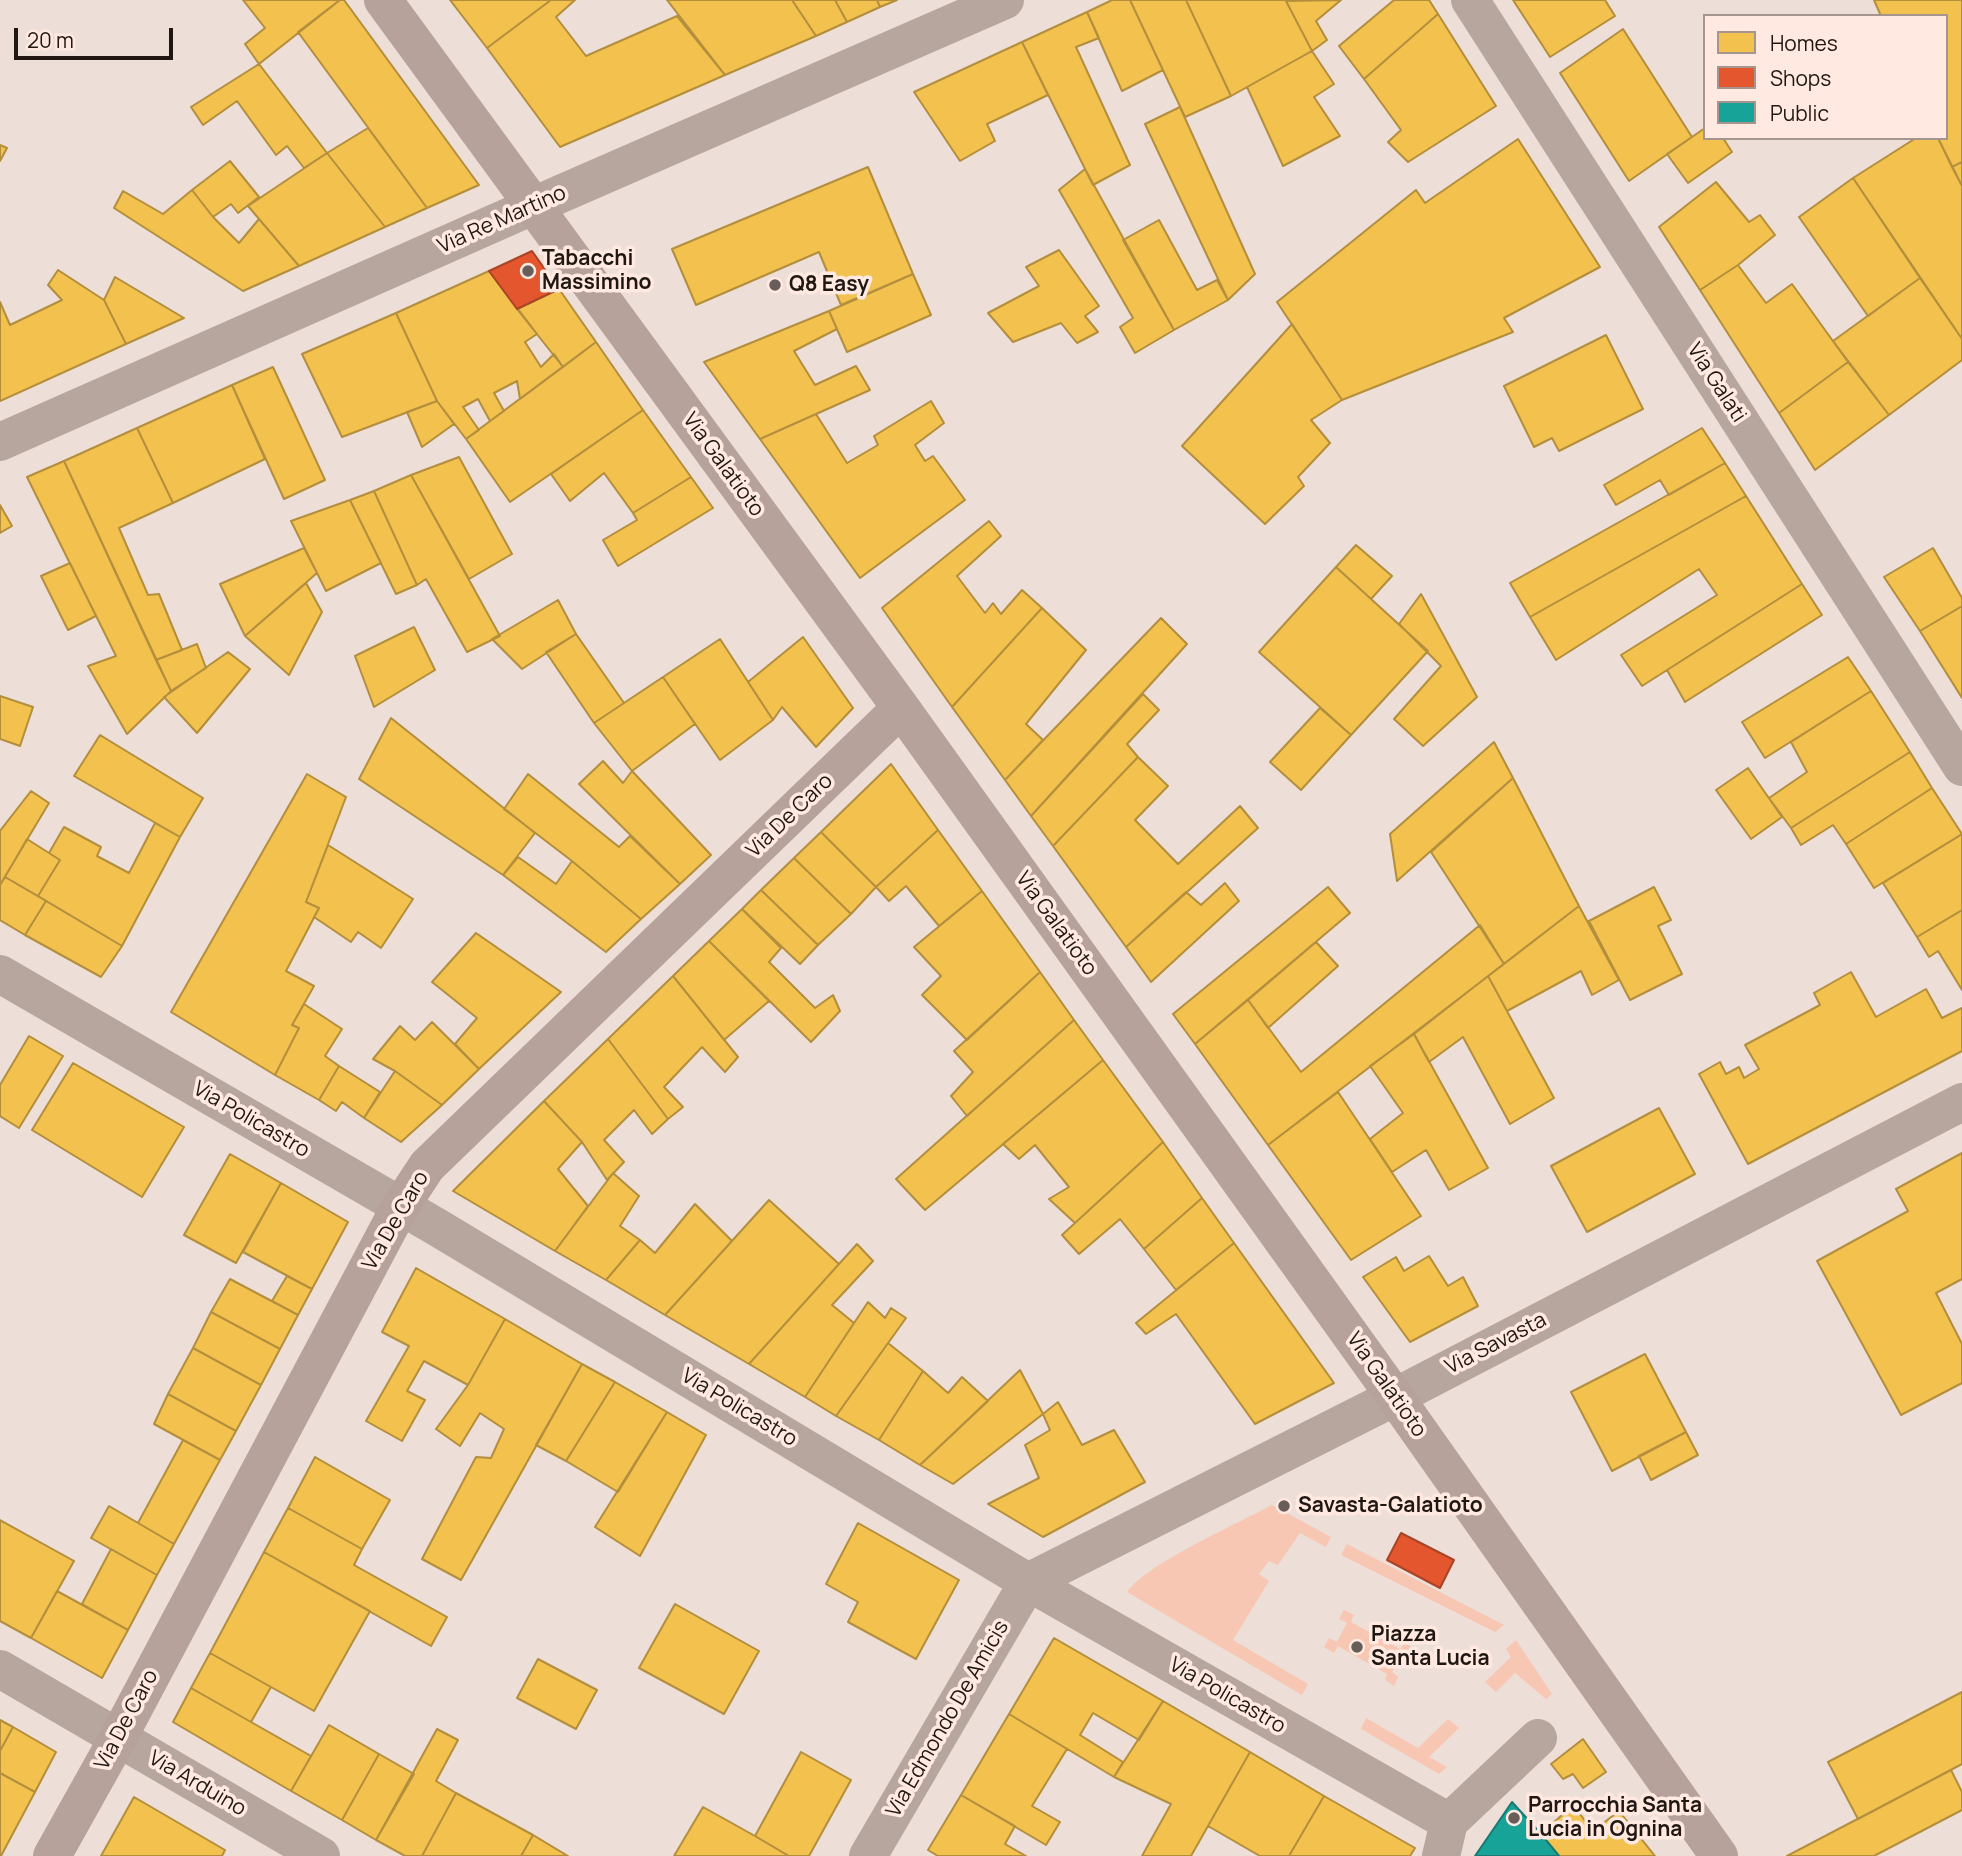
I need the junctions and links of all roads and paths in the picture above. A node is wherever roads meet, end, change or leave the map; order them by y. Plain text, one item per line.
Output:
1 (383, 0) edge
2 (1005, 0) edge
3 (1470, 0) edge
4 (533, 206) junction
5 (0, 442) edge
6 (901, 708) junction
7 (1962, 767) edge
8 (0, 974) edge
9 (1962, 1102) edge
10 (400, 1206) junction
11 (1395, 1397) junction
12 (1028, 1582) junction
13 (0, 1669) edge
14 (118, 1738) junction
15 (1538, 1738) dead end
16 (1445, 1839) edge
17 (52, 1856) edge
18 (321, 1856) edge
19 (868, 1856) edge
20 (1719, 1856) edge

1 - 4 main road, Via Galatioto
2 - 4 street, Via Re Martino
3 - 7 street, Via Galati
4 - 5 street, Via Re Martino
4 - 6 main road, Via Galatioto
6 - 10 main road, Via De Caro
6 - 11 main road, Via Galatioto
8 - 10 street, Via Policastro
9 - 11 street, Via Savasta
10 - 12 street, Via Policastro
10 - 14 main road, Via De Caro
11 - 12 street, Via Savasta
11 - 20 main road, Via Galatioto
12 - 16 street, Via Policastro
12 - 19 street, Via Edmondo De Amicis
13 - 14 street, Via Arduino
14 - 17 main road, Via De Caro
14 - 18 street, Via Arduino
15 - 16 street

